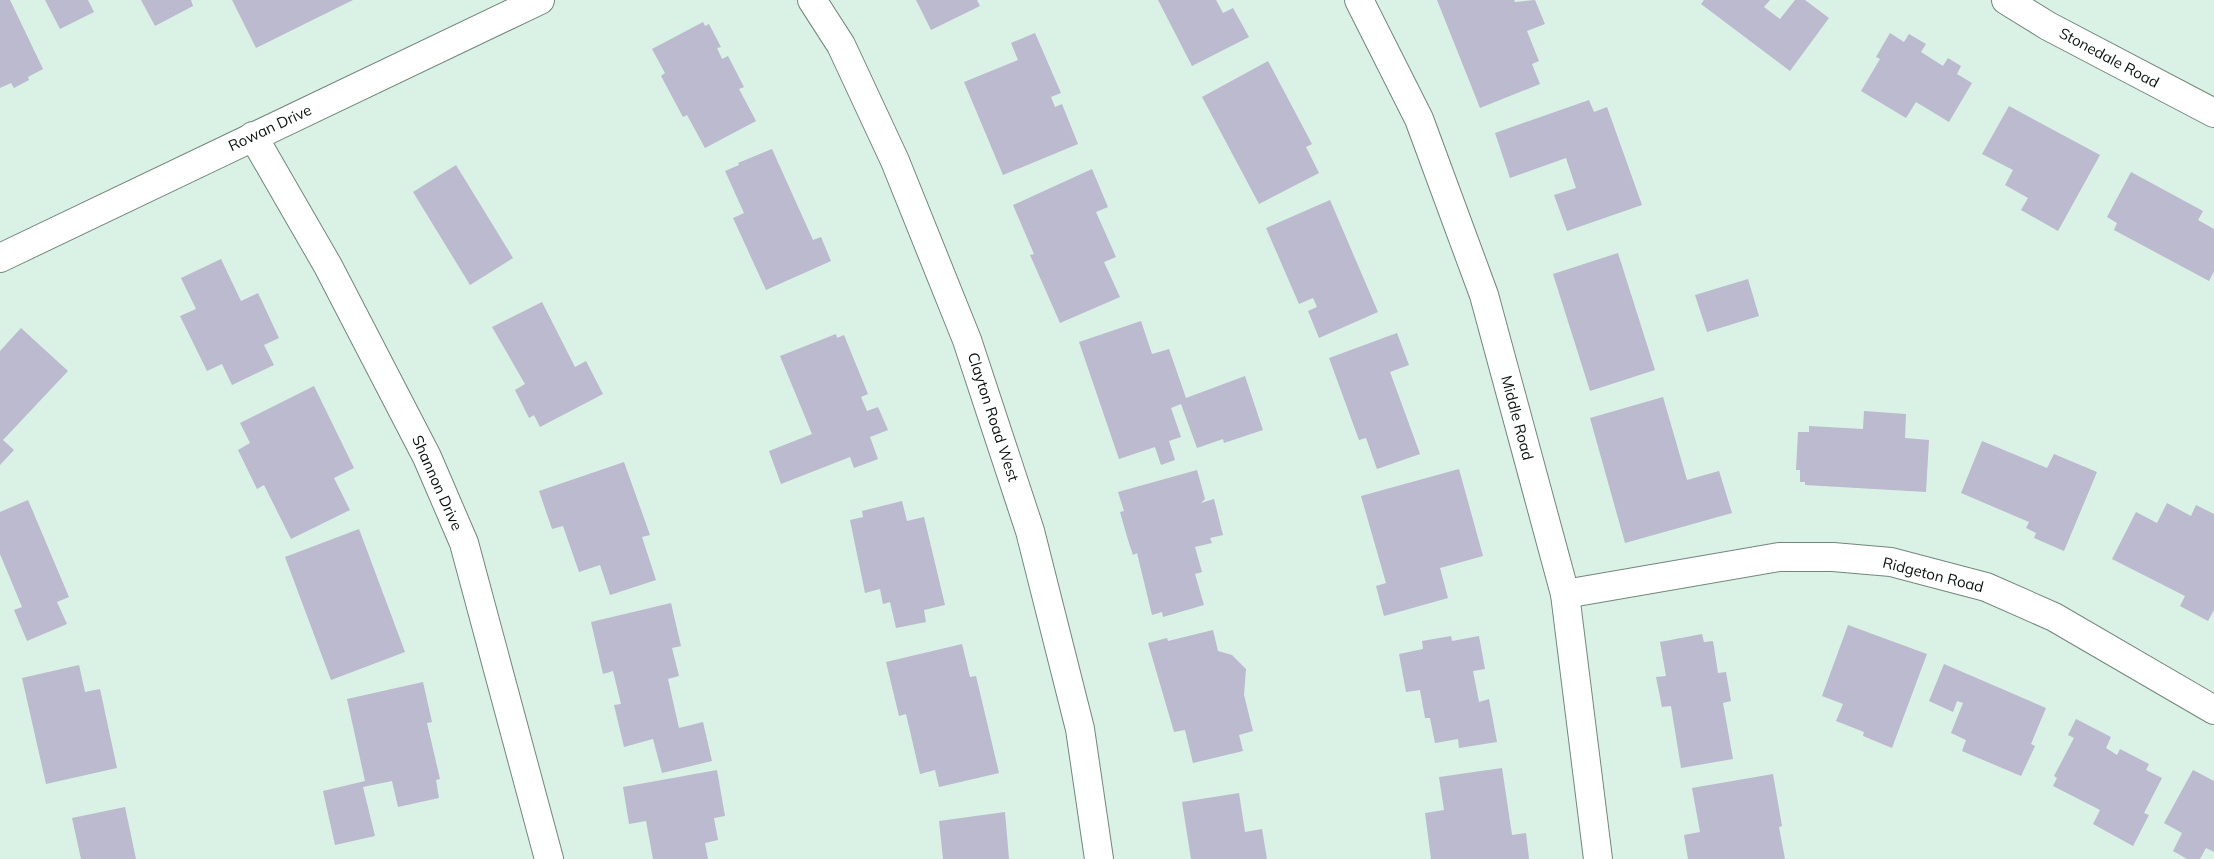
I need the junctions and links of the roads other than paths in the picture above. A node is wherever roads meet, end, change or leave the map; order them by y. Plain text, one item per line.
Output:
1 (540, 0) edge
2 (812, 0) edge
3 (1359, 0) edge
4 (2006, 0) edge
5 (2214, 113) edge
6 (253, 136) junction
7 (0, 258) edge
8 (1564, 594) junction
9 (2214, 710) edge
10 (549, 859) edge
11 (1099, 859) edge
12 (1598, 859) edge

1 - 6 street, Rowan Drive
2 - 11 street, Clayton Road West
3 - 8 street, Middle Road
4 - 5 street, Stonedale Road
6 - 7 street, Rowan Drive
6 - 10 street, Shannon Drive
8 - 9 street, Ridgeton Road
8 - 12 street, Middle Road

